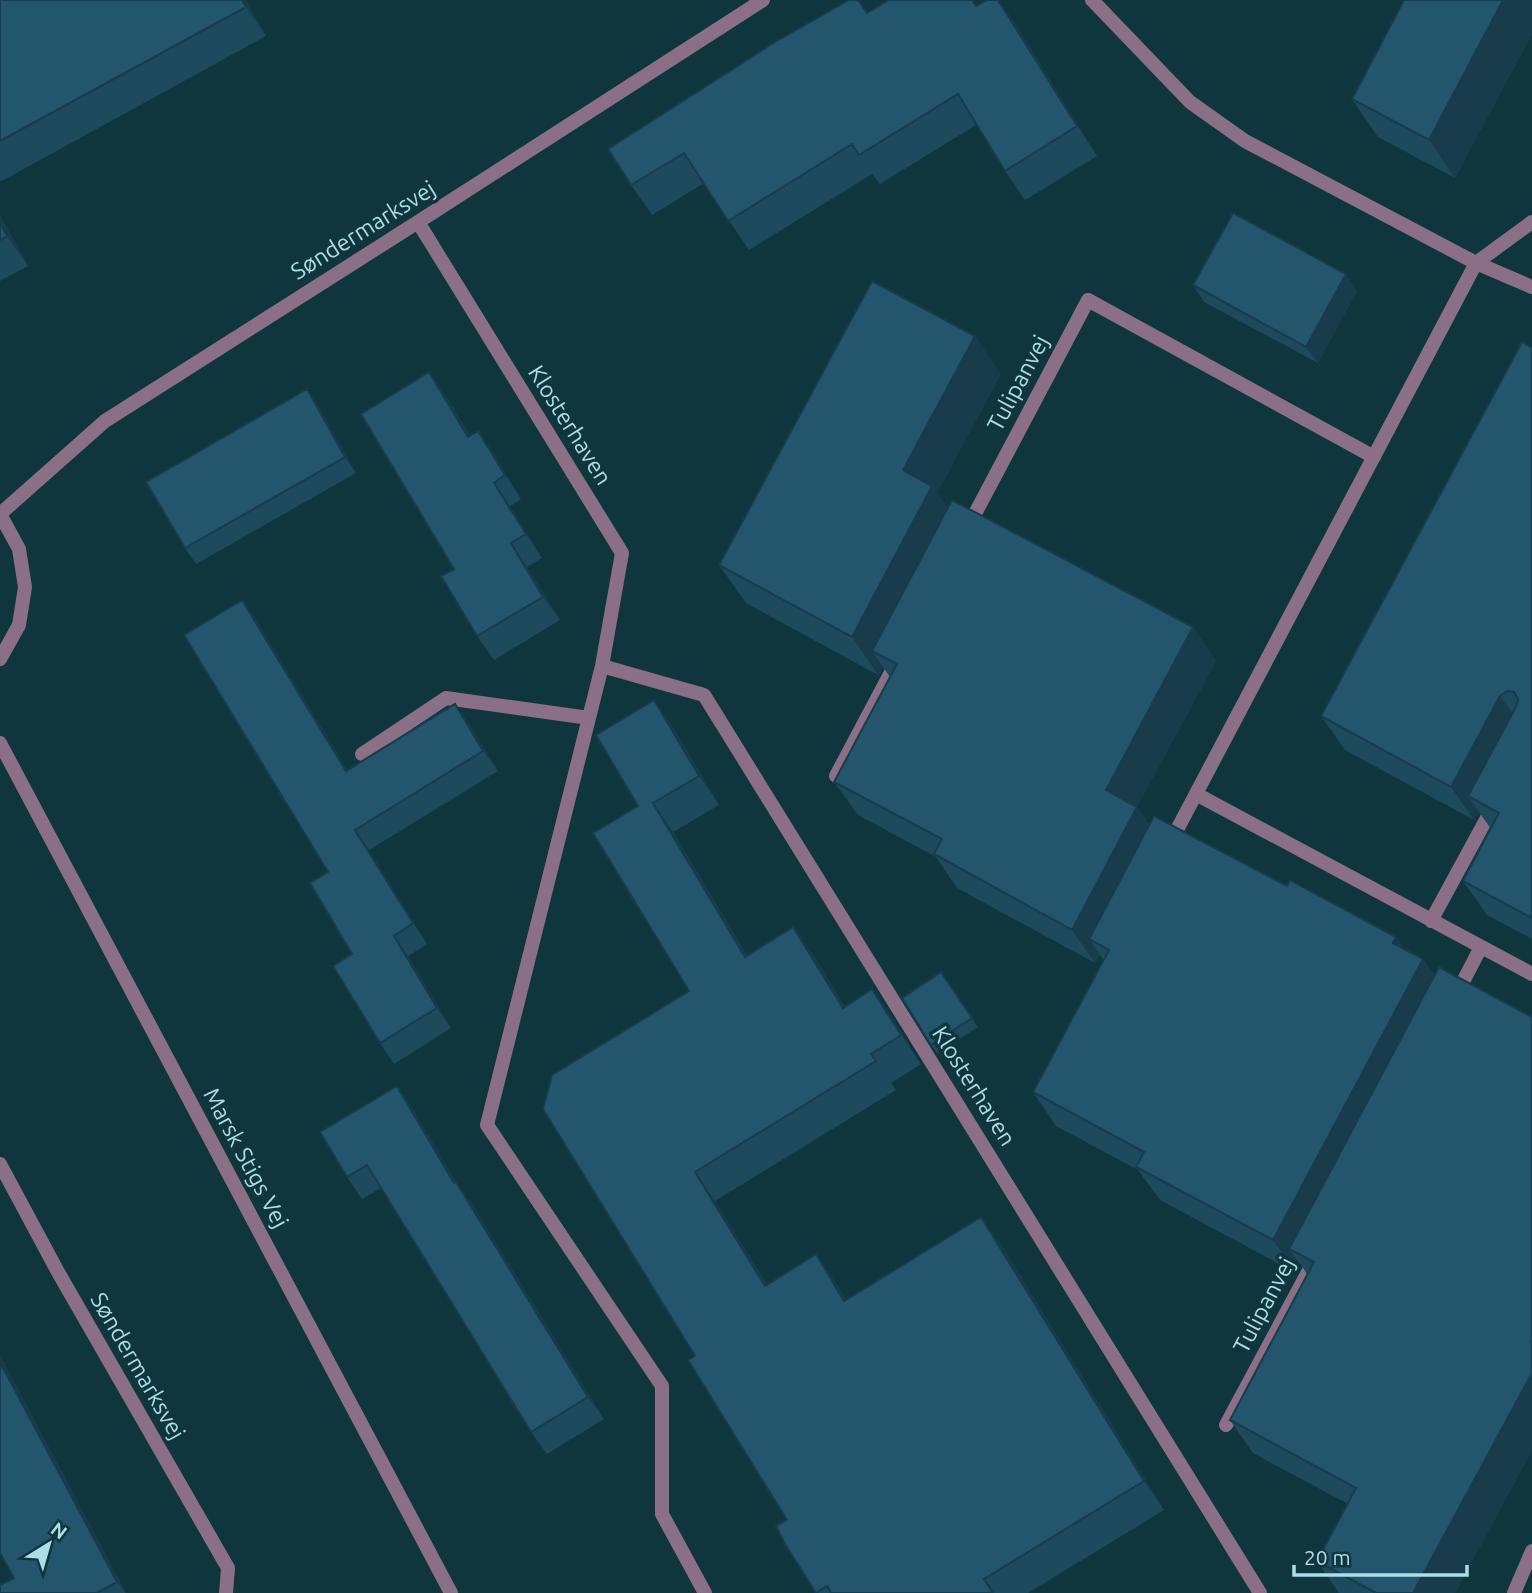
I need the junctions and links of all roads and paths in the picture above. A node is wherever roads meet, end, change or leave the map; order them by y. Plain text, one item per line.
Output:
1 (762, 0) edge
2 (1092, 0) edge
3 (418, 222) junction
4 (1532, 222) edge
5 (1476, 264) junction
6 (1532, 287) edge
7 (1374, 457) junction
8 (0, 514) edge
9 (959, 544) edge
10 (907, 642) edge
11 (0, 659) edge
12 (602, 666) junction
13 (589, 718) junction
14 (0, 743) edge
15 (362, 754) dead end
16 (836, 776) edge
17 (1500, 793) edge
18 (1196, 794) junction
19 (1164, 855) edge
20 (1431, 921) junction
21 (1482, 947) junction
22 (1532, 974) edge
23 (1449, 1008) edge
24 (0, 1164) edge
25 (1324, 1241) edge
26 (1226, 1425) dead end
27 (1532, 1551) edge
28 (226, 1593) edge
29 (452, 1593) edge
30 (705, 1593) edge
31 (1260, 1593) edge
32 (1514, 1593) edge

1 - 3 street, Søndermarksvej
2 - 5 street
3 - 8 street, Søndermarksvej
3 - 12 street, Klosterhaven
4 - 5 street
5 - 6 street
5 - 7 street
7 - 9 street, Tulipanvej
7 - 18 street
8 - 11 street
10 - 16 street
12 - 13 street, Klosterhaven
12 - 31 street, Klosterhaven
13 - 15 street
13 - 30 street, Klosterhaven
14 - 29 street, Marsk Stigs Vej
17 - 20 street
18 - 19 street
18 - 20 street
20 - 21 street
21 - 22 street
21 - 23 street
24 - 28 street, Søndermarksvej
25 - 26 street, Tulipanvej
27 - 32 street

